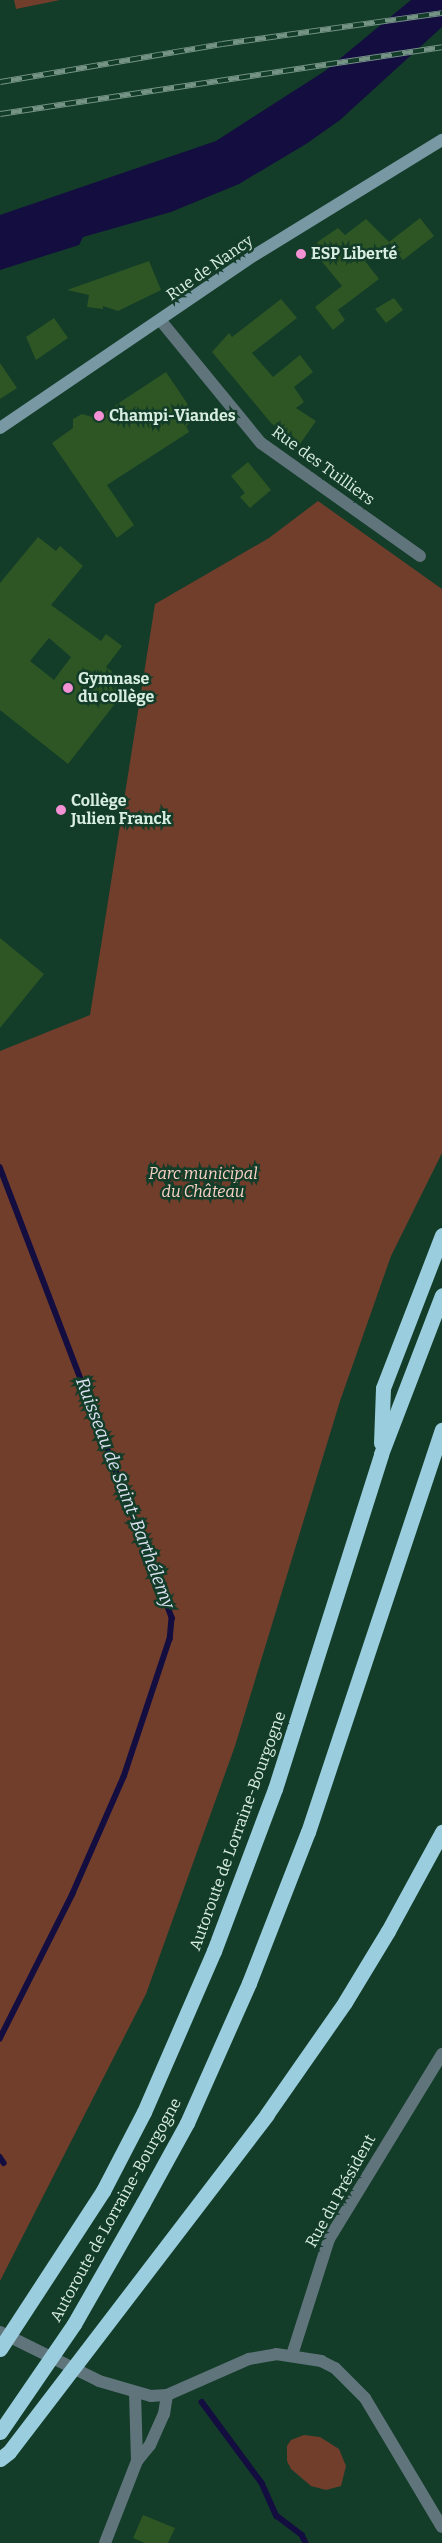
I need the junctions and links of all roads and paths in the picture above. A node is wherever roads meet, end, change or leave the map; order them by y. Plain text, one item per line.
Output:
1 (442, 140) edge
2 (161, 321) junction
3 (0, 428) edge
4 (420, 556) dead end
5 (442, 1235) edge
6 (442, 1295) edge
7 (442, 1430) edge
8 (380, 1454) junction
9 (442, 1832) edge
10 (442, 2054) edge
11 (0, 2332) edge
12 (0, 2348) edge
13 (292, 2355) junction
14 (135, 2393) junction
15 (167, 2395) junction
16 (0, 2432) edge
17 (5, 2455) edge
18 (137, 2461) junction
19 (442, 2527) edge
20 (105, 2543) edge

1 - 2 main road, Rue de Nancy
2 - 3 main road, Rue de Nancy
2 - 4 street, Rue des Tuilliers
5 - 8 highway
6 - 8 highway, Autoroute de Lorraine-Bourgogne
7 - 16 highway, Autoroute de Lorraine-Bourgogne
8 - 12 highway, Autoroute de Lorraine-Bourgogne
9 - 17 highway
10 - 13 street, Rue du Président
11 - 14 street
13 - 15 street
13 - 19 street
14 - 15 street
14 - 18 street
15 - 18 street
18 - 20 street

